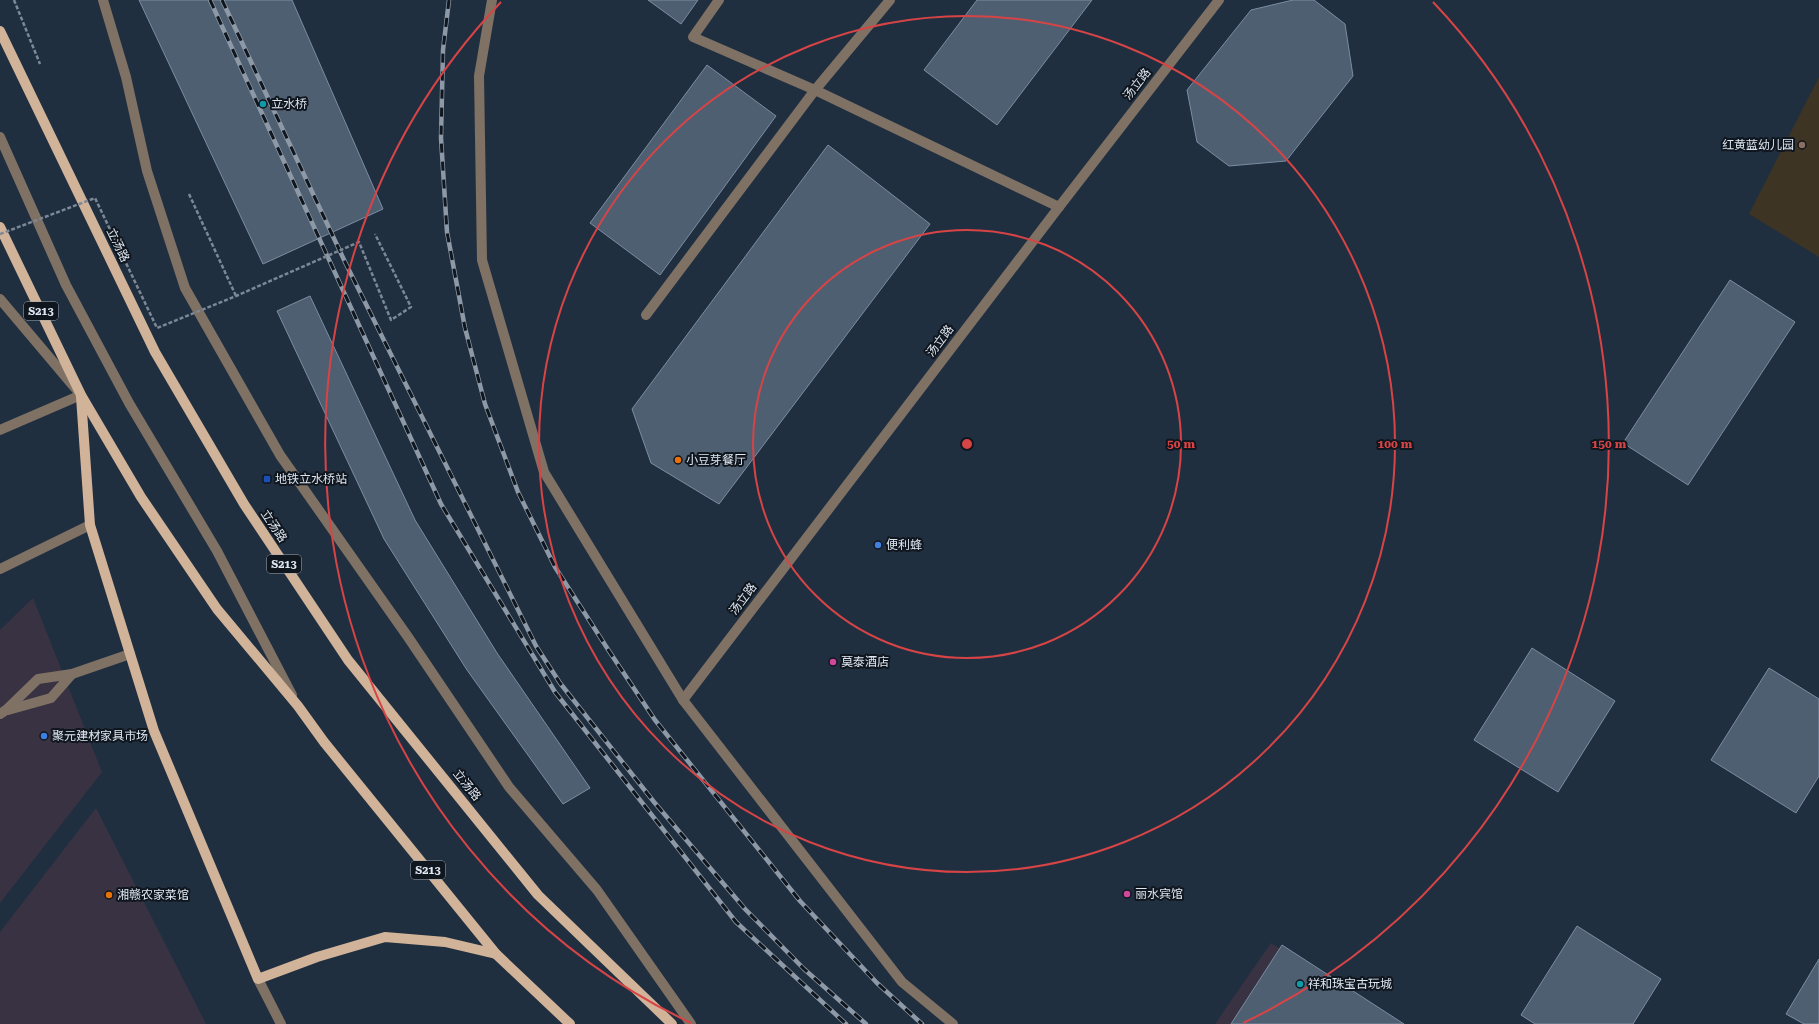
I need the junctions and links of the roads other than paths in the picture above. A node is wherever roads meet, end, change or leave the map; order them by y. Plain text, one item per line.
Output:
1 (103, 0) edge
2 (492, 0) edge
3 (719, 0) edge
4 (890, 0) edge
5 (1219, 0) edge
6 (0, 31) edge
7 (816, 90) junction
8 (0, 137) edge
9 (1059, 207) junction
10 (0, 227) edge
11 (0, 299) edge
12 (646, 315) dead end
13 (81, 395) junction
14 (0, 430) edge
15 (90, 525) junction
16 (0, 569) edge
17 (130, 654) junction
18 (72, 674) junction
19 (683, 700) junction
20 (298, 706) junction
21 (3, 712) edge
22 (496, 954) junction
23 (258, 979) junction
24 (280, 1024) edge
25 (570, 1024) edge
26 (672, 1024) edge
27 (691, 1024) edge
28 (953, 1024) edge

1 - 27 street
2 - 19 street
3 - 7 street
4 - 7 street
5 - 9 street, 汤立路
6 - 26 main road, 立汤路 / S213
7 - 9 street
7 - 12 street
8 - 20 street
9 - 19 street, 汤立路
10 - 13 main road, S213
11 - 13 street, S213
13 - 14 street
13 - 15 main road
13 - 20 main road, S213
15 - 16 street
15 - 17 main road
17 - 18 street
17 - 23 main road
18 - 21 street
18 - 21 street
19 - 28 street
20 - 22 main road, S213
22 - 23 main road
22 - 25 main road, S213
23 - 24 street

